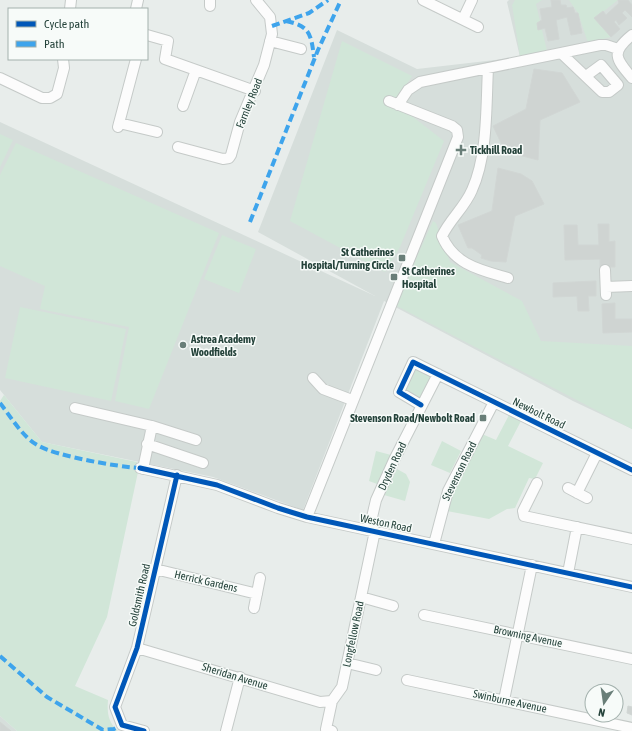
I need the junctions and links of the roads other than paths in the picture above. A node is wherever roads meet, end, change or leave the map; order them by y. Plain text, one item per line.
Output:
1 (256, 0) edge
2 (423, 0) edge
3 (472, 0) edge
4 (463, 19) junction
5 (478, 27) dead end
6 (632, 34) edge
7 (148, 35) edge
8 (270, 41) junction
9 (301, 49) dead end
10 (618, 49) junction
11 (561, 53) junction
12 (63, 60) edge
13 (136, 60) edge
14 (488, 68) junction
15 (196, 70) junction
16 (586, 76) dead end
17 (0, 78) edge
18 (632, 78) edge
19 (254, 91) junction
20 (183, 106) dead end
21 (157, 132) dead end
22 (178, 147) dead end
23 (605, 270) dead end
24 (508, 278) dead end
25 (632, 286) edge
26 (438, 374) junction
27 (313, 378) dead end
28 (352, 400) junction
29 (494, 402) junction
30 (421, 405) junction
31 (75, 408) dead end
32 (152, 426) junction
33 (196, 440) dead end
34 (147, 444) junction
35 (596, 453) junction
36 (203, 463) dead end
37 (632, 470) edge
38 (177, 475) junction
39 (537, 483) dead end
40 (586, 498) dead end
41 (307, 517) junction
42 (577, 528) junction
43 (372, 530) junction
44 (632, 539) edge
45 (434, 544) junction
46 (532, 565) junction
47 (155, 569) junction
48 (568, 573) junction
49 (260, 578) dead end
50 (632, 587) edge
51 (257, 594) junction
52 (360, 597) junction
53 (393, 606) dead end
54 (254, 608) dead end
55 (424, 615) dead end
56 (518, 634) junction
57 (137, 648) junction
58 (632, 659) edge
59 (347, 663) junction
60 (376, 670) dead end
61 (240, 678) junction
62 (407, 680) dead end
63 (504, 700) junction
64 (332, 701) junction
65 (632, 728) edge
66 (144, 731) edge
67 (226, 731) edge
68 (332, 731) edge

1 - 8 street, Farnley Road
2 - 4 street
3 - 4 street
4 - 5 street
6 - 10 street
7 - 15 street
8 - 9 street
8 - 19 street, Farnley Road
10 - 11 street
10 - 18 street
11 - 14 street
11 - 16 street
12 - 17 street
13 - 21 street
14 - 24 street
14 - 28 street
15 - 19 street
15 - 20 street
19 - 22 street, Farnley Road
23 - 25 street
26 - 29 street, Newbolt Road
26 - 30 street, Dryden Road
26 - 30 street
27 - 28 street
28 - 41 street
29 - 35 street, Newbolt Road
29 - 45 street, Stevenson Road
30 - 43 street, Dryden Road
31 - 32 street
32 - 33 street
32 - 34 street
34 - 36 street
34 - 38 street, Weston Road
35 - 37 street, Newbolt Road
35 - 40 street
38 - 41 street, Weston Road
38 - 47 street, Goldsmith Road
39 - 42 street
41 - 43 street, Weston Road
42 - 44 street
42 - 48 street
43 - 45 street, Weston Road
43 - 52 street, Longfellow Road
45 - 46 street, Weston Road
46 - 48 street, Weston Road
46 - 56 street
47 - 51 street, Herrick Gardens
47 - 57 street, Goldsmith Road
48 - 50 street, Weston Road
49 - 51 street
51 - 54 street
52 - 53 street
52 - 59 street, Longfellow Road
55 - 56 street, Browning Avenue
56 - 58 street, Browning Avenue
56 - 63 street
57 - 61 street, Sheridan Avenue
57 - 66 street, Goldsmith Road
59 - 60 street
59 - 64 street, Longfellow Road
61 - 64 street, Sheridan Avenue
61 - 67 street
62 - 63 street, Swinburne Avenue
63 - 65 street, Swinburne Avenue
64 - 68 street, Longfellow Road

